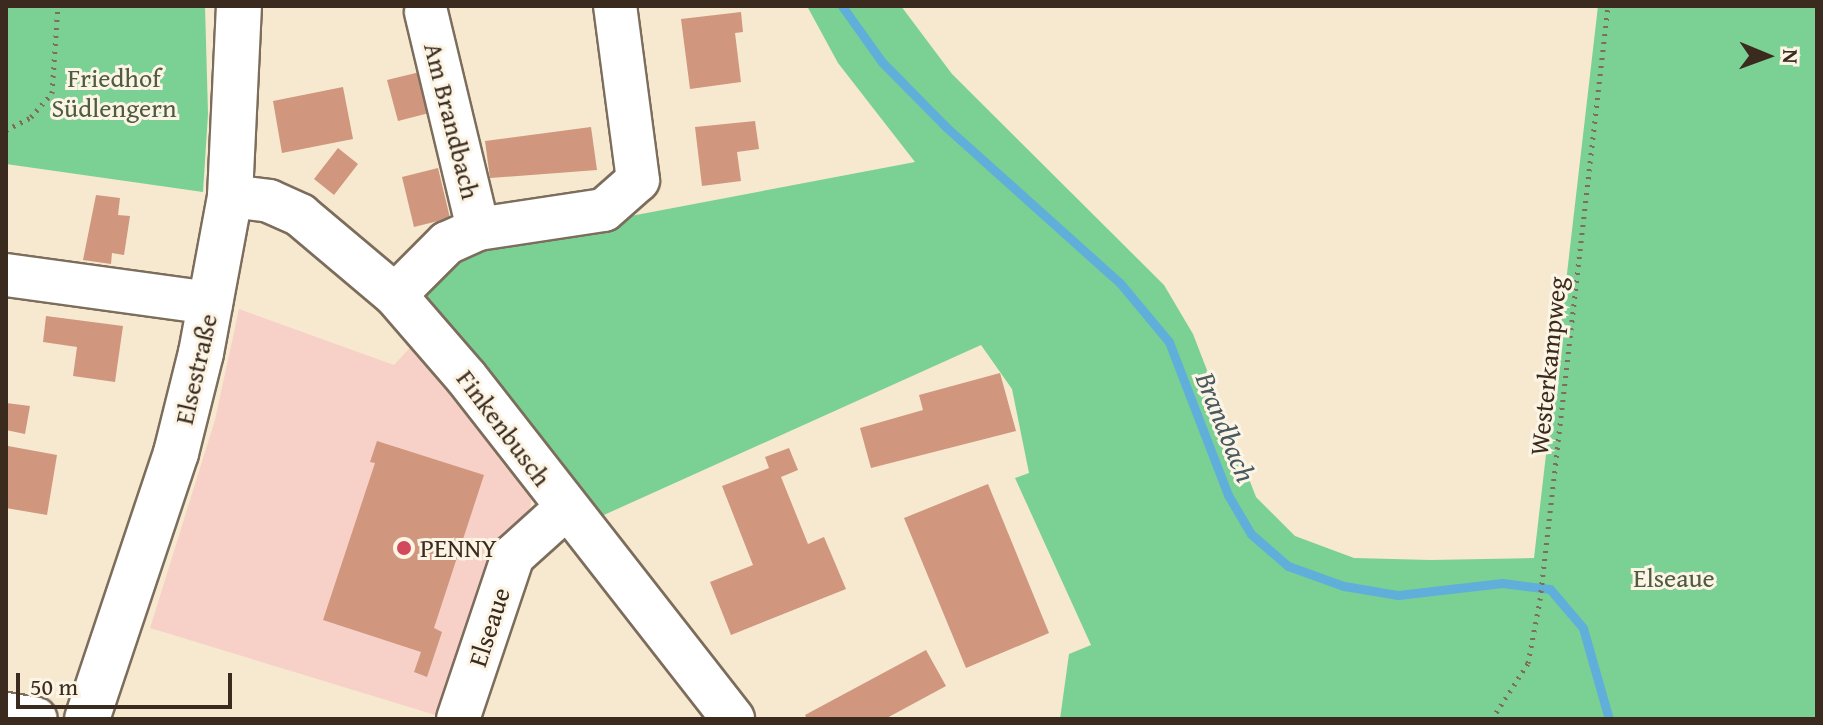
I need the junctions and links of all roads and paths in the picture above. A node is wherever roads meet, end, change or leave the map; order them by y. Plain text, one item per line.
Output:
1 (58, 6) edge
2 (239, 6) edge
3 (615, 6) edge
4 (1608, 6) edge
5 (426, 12) dead end
6 (6, 130) edge
7 (230, 196) junction
8 (478, 229) junction
9 (6, 275) edge
10 (395, 295) junction
11 (211, 303) junction
12 (565, 509) junction
13 (6, 714) edge
14 (36, 719) edge
15 (87, 719) edge
16 (458, 719) edge
17 (733, 719) edge
18 (1492, 719) edge

1 - 6 path
2 - 7 main road, Elsestraße
3 - 8 street, Am Brandbach
4 - 18 path, Westerkampweg
5 - 8 street, Am Brandbach
7 - 10 street, Finkenbusch
7 - 11 main road, Elsestraße
8 - 10 street, Am Brandbach
9 - 11 street
10 - 12 street, Finkenbusch
11 - 15 main road, Elsestraße
12 - 16 street, Elseaue
12 - 17 street, Finkenbusch
13 - 14 street

